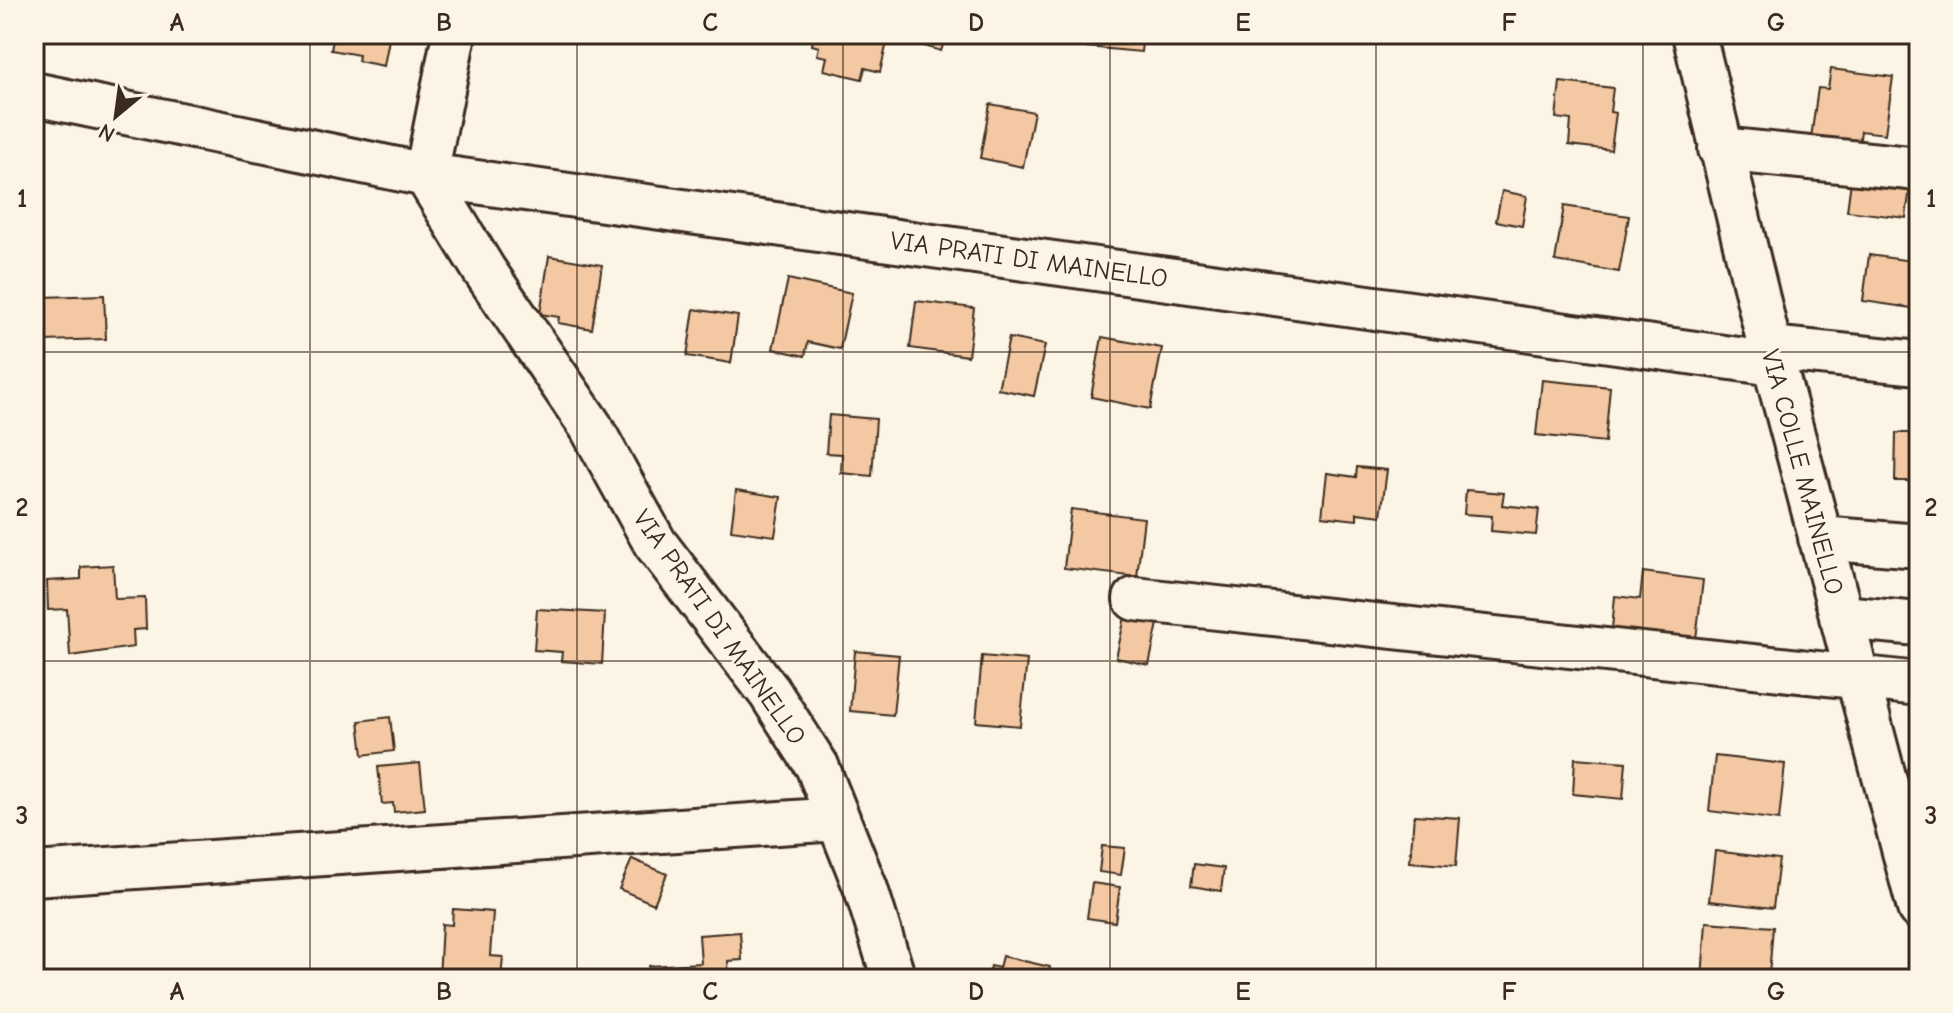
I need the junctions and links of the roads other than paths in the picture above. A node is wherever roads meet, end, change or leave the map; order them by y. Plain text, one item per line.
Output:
1 (454, 34) edge
2 (1694, 34) edge
3 (34, 94) edge
4 (1720, 149) junction
5 (1919, 169) edge
6 (426, 175) junction
7 (1772, 356) junction
8 (1919, 363) edge
9 (1820, 538) junction
10 (1919, 546) edge
11 (1135, 599) dead end
12 (1841, 617) junction
13 (1919, 624) edge
14 (1858, 677) junction
15 (1919, 684) edge
16 (838, 819) junction
17 (34, 874) edge
18 (1919, 908) edge
19 (894, 979) edge

1 - 6 street
2 - 4 street, VIA COLLE MAINELLO
3 - 6 street, VIA PRATI DI MAINELLO
4 - 5 street
4 - 7 street, VIA COLLE MAINELLO
6 - 7 street, VIA PRATI DI MAINELLO
6 - 16 street, VIA PRATI DI MAINELLO
7 - 8 street, VIA PRATI DI MAINELLO
7 - 9 street, VIA COLLE MAINELLO
9 - 10 street
9 - 12 street, VIA COLLE MAINELLO
11 - 14 street
12 - 13 street
12 - 14 street, VIA COLLE MAINELLO
14 - 15 street
14 - 18 street, VIA COLLE MAINELLO
16 - 17 street
16 - 19 street, VIA PRATI DI MAINELLO

